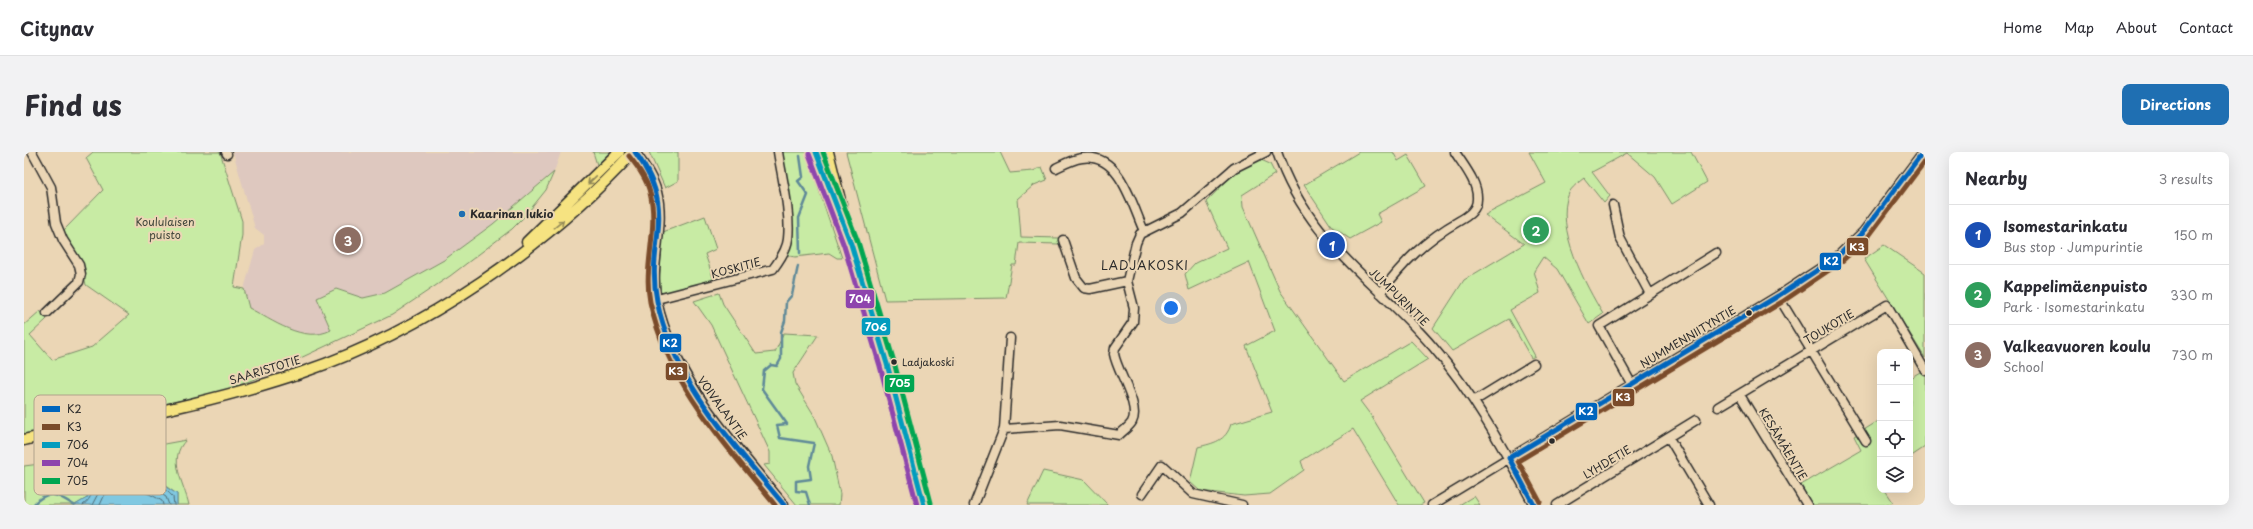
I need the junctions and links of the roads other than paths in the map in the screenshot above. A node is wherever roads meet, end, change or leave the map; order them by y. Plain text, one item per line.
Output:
1 (32, 152) edge
2 (620, 152) edge
3 (634, 152) edge
4 (778, 152) edge
5 (816, 152) edge
6 (828, 152) edge
7 (1266, 152) edge
8 (1277, 152) edge
9 (1455, 152) edge
10 (1923, 152) edge
11 (1056, 168) dead end
12 (1613, 205) dead end
13 (1144, 231) junction
14 (1063, 240) dead end
15 (851, 244) junction
16 (1716, 253) dead end
17 (494, 271) junction
18 (1126, 281) junction
19 (1380, 293) junction
20 (1650, 294) junction
21 (1778, 296) junction
22 (656, 299) junction
23 (47, 313) dead end
24 (1010, 338) dead end
25 (1810, 351) junction
26 (1534, 364) dead end
27 (1925, 370) edge
28 (1630, 383) junction
29 (1740, 394) junction
30 (1474, 401) junction
31 (1718, 407) dead end
32 (166, 410) edge
33 (1696, 420) dead end
34 (1004, 429) junction
35 (34, 438) edge
36 (1669, 438) junction
37 (24, 440) edge
38 (1866, 441) dead end
39 (1509, 458) junction
40 (1142, 494) dead end
41 (784, 505) edge
42 (924, 505) edge
43 (974, 505) edge
44 (1242, 505) edge
45 (1432, 505) edge
46 (1534, 505) edge
47 (1557, 505) edge
48 (1709, 505) edge
49 (1807, 505) edge

1 - 23 street
2 -> 17 main road, SAARISTOTIE
17 -> 3 main road, SAARISTOTIE
3 - 22 street, VOIVALANTIE
4 - 22 street, KOSKITIE
5 - 15 main road
6 - 15 main road
7 - 13 street
8 - 19 street, JUMPURINTIE
9 - 19 street
10 - 21 street, NUMMENNIITYNTIE
11 - 13 street
12 - 20 street
13 - 18 street
14 - 18 street
15 - 42 main road
16 - 20 street
17 - 32 main road, SAARISTOTIE
18 - 34 street
19 - 30 street, JUMPURINTIE
20 - 28 street
21 - 25 street
21 - 28 street, NUMMENNIITYNTIE
22 - 41 street, VOIVALANTIE
24 - 34 street
25 - 27 street, TOUKOTIE
25 - 29 street, TOUKOTIE
25 - 38 street
26 - 30 street
28 - 39 street, NUMMENNIITYNTIE
29 - 31 street, TOUKOTIE
29 - 49 street, KESÄMÄENTIE
30 - 39 street, JUMPURINTIE
33 - 36 street, LYHDETIE
34 - 43 street
35 - 37 main road, SAARISTOTIE
36 - 47 street, LYHDETIE
36 - 48 street
39 - 45 street, NUMMENNIITYNTIE
39 - 46 street, JUMPURINTIE
40 - 44 street

